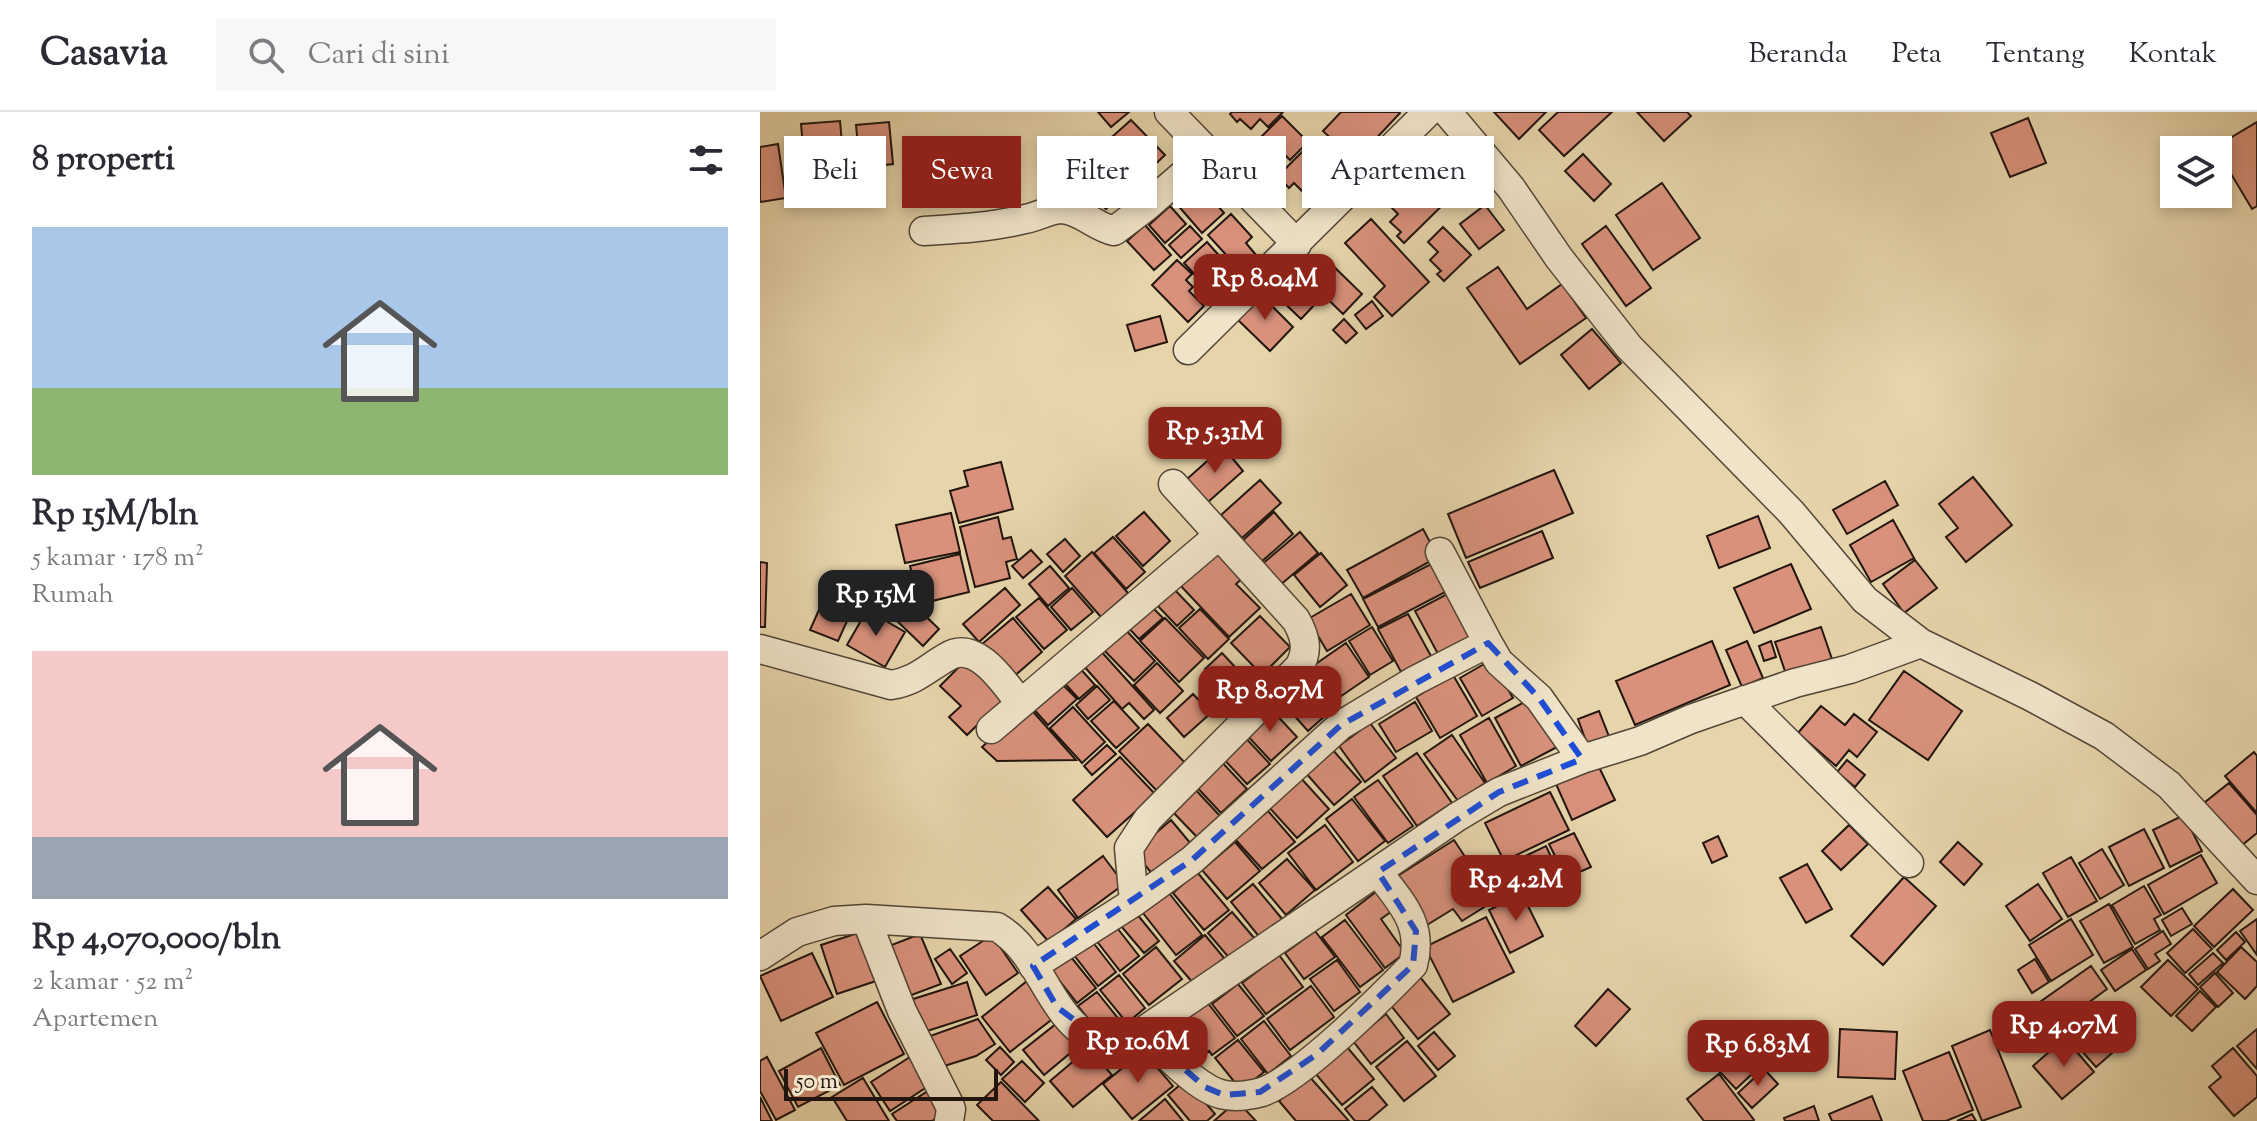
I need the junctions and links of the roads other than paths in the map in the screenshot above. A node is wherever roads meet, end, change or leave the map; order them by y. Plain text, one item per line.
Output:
1 (1169, 112) edge
2 (1428, 112) edge
3 (1447, 112) edge
4 (1192, 136) edge
5 (1173, 183) edge
6 (1262, 208) edge
7 (924, 231) dead end
8 (1297, 244) junction
9 (1188, 350) dead end
10 (1173, 484) dead end
11 (1218, 536) junction
12 (1440, 552) dead end
13 (1488, 643) junction
14 (1921, 643) junction
15 (760, 649) edge
16 (1745, 700) junction
17 (1020, 703) junction
18 (991, 729) dead end
19 (1582, 759) junction
20 (1909, 863) dead end
21 (2252, 863) edge
22 (1378, 872) junction
23 (1134, 902) junction
24 (866, 919) junction
25 (760, 956) edge
26 (1033, 966) junction
27 (1142, 1032) junction
28 (949, 1121) edge

1 - 4 street
2 - 8 street
3 - 14 street
5 - 7 street
6 - 8 street
8 - 9 street
10 - 11 street
11 - 17 street
11 - 23 street
12 - 13 street
13 - 19 street
13 - 23 street
14 - 16 street
14 - 21 street
15 - 17 street
16 - 19 street
16 - 20 street
17 - 18 street
19 - 22 street
22 - 27 street
22 - 27 street
23 - 26 street
24 - 25 street
24 - 26 street
24 - 28 street
26 - 27 street

